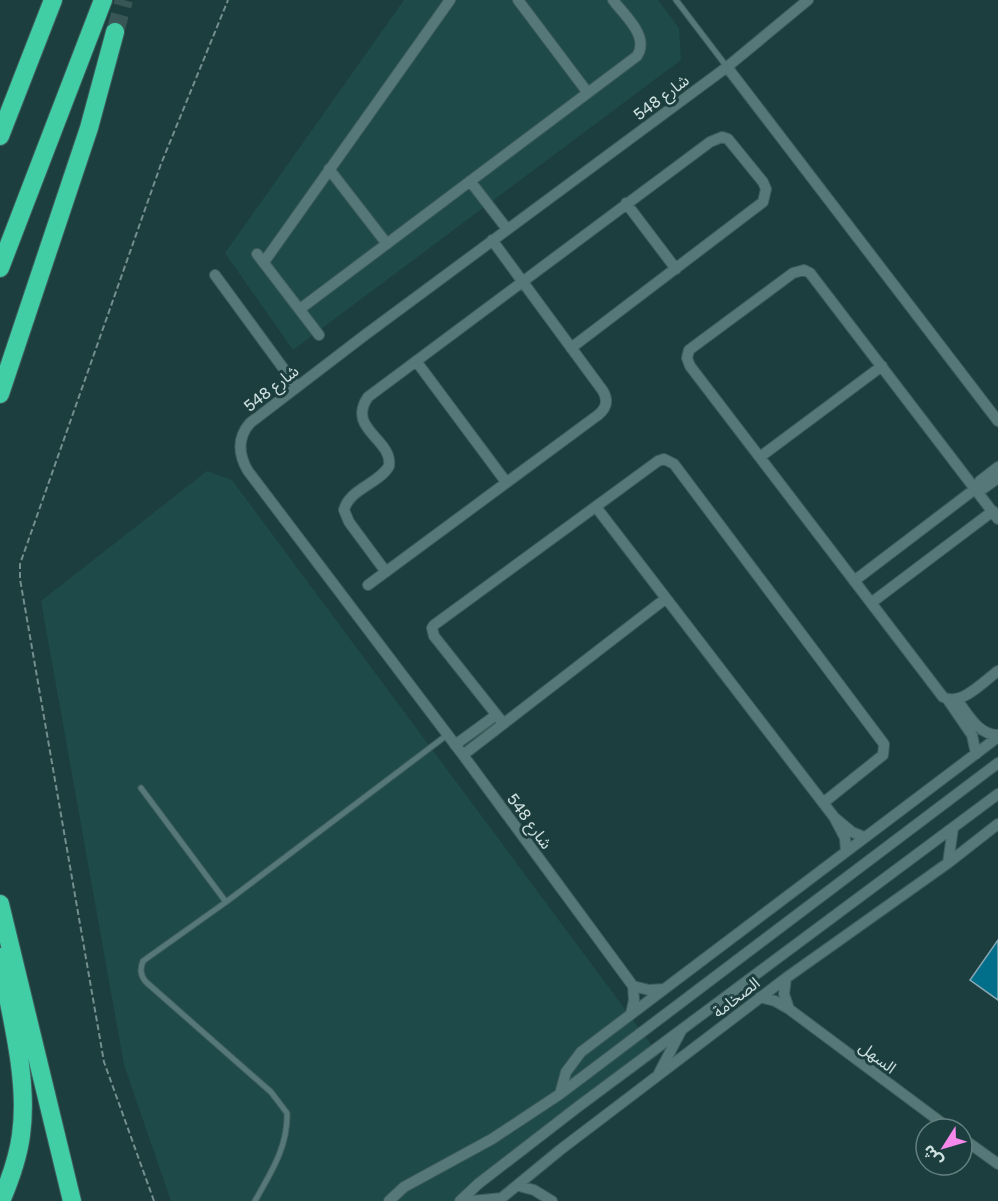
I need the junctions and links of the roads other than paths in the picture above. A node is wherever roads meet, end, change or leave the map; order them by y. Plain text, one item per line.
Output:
1 (53, 0) edge
2 (103, 0) edge
3 (450, 0) edge
4 (518, 0) edge
5 (613, 0) edge
6 (676, 0) edge
7 (801, 2) edge
8 (115, 32) tunnel mouth
9 (727, 67) junction
10 (588, 93) junction
11 (0, 136) edge
12 (329, 170) junction
13 (470, 181) junction
14 (626, 203) junction
15 (507, 230) junction
16 (492, 240) junction
17 (387, 244) junction
18 (0, 268) edge
19 (676, 269) junction
20 (215, 275) dead end
21 (522, 281) junction
22 (300, 309) junction
23 (319, 335) dead end
24 (572, 348) junction
25 (416, 361) junction
26 (882, 366) junction
27 (297, 387) junction
28 (0, 394) edge
29 (998, 421) edge
30 (760, 458) junction
31 (998, 467) edge
32 (998, 478) edge
33 (506, 482) junction
34 (975, 489) junction
35 (596, 507) junction
36 (995, 515) edge
37 (386, 572) junction
38 (854, 581) junction
39 (368, 585) dead end
40 (665, 599) junction
41 (871, 603) junction
42 (998, 671) edge
43 (952, 700) junction
44 (500, 719) junction
45 (447, 735) junction
46 (998, 736) edge
47 (455, 745) junction
48 (976, 754) junction
49 (463, 755) junction
50 (998, 763) edge
51 (141, 788) dead end
52 (998, 794) edge
53 (823, 803) junction
54 (834, 817) junction
55 (998, 824) edge
56 (953, 828) junction
57 (864, 837) junction
58 (846, 850) junction
59 (948, 863) junction
60 (226, 902) junction
61 (0, 904) edge
62 (0, 957) edge
63 (786, 978) junction
64 (633, 986) junction
65 (664, 989) junction
66 (760, 998) junction
67 (789, 1009) junction
68 (631, 1014) junction
69 (682, 1028) junction
70 (658, 1076) junction
71 (560, 1094) junction
72 (934, 1117) edge
73 (974, 1147) edge
74 (998, 1164) edge
75 (537, 1170) junction
76 (519, 1186) junction
77 (542, 1193) junction
78 (500, 1199) edge
79 (1, 1201) edge
80 (72, 1201) edge
81 (255, 1201) edge
82 (389, 1201) edge
83 (460, 1201) edge
84 (472, 1201) edge
85 (552, 1201) edge

1 - 11 highway
2 - 18 highway
3 - 12 street
4 - 10 street
5 - 10 street
6 - 9 lane
7 - 9 street, شارع 548
8 - 28 highway
9 - 15 street, شارع 548
9 - 29 street
10 - 13 street
12 - 17 street
12 - 22 street
13 - 15 street
13 - 17 street
14 - 19 street
14 - 19 street
14 - 21 street
15 - 16 street, شارع 548
16 - 21 street
16 - 27 street, شارع 548
17 - 22 street
19 - 24 street
20 - 27 street
21 - 24 street
21 - 25 street
22 - 23 street
24 - 33 street
25 - 33 street
25 - 37 street
26 - 30 street
26 - 30 street
26 - 34 street
27 - 45 street, شارع 548
30 - 38 street
31 - 34 street
32 - 34 street
33 - 37 street
34 - 36 street
34 - 38 street
35 - 40 street
35 - 44 street
35 - 53 street
36 - 41 street
37 - 39 street
38 - 41 street
40 - 44 street
40 - 53 street
41 - 43 street
42 - 43 street
43 - 46 street
43 - 48 street
44 - 47 street
44 - 49 street
45 - 47 street, شارع 548
45 - 60 lane
46 - 48 street
47 - 49 street, شارع 548
48 - 57 street
49 - 64 street, شارع 548
50 - 71 street
51 - 60 lane
52 - 56 street
53 - 54 street
54 - 57 street
54 - 58 street
55 - 59 street, الصخامة
56 - 59 street
56 - 69 street
57 - 58 street
58 - 65 street
59 - 63 street, الصخامة
60 - 81 lane
61 - 80 highway
62 - 79 highway
63 - 66 street, الصخامة
63 - 67 street
64 - 65 street
64 - 68 street
65 - 68 street
66 - 67 street, السهل
66 - 70 street, الصخامة
67 - 72 street, السهل
68 - 71 street
69 - 70 street
69 - 83 street
70 - 75 street, الصخامة
71 - 82 street
73 - 74 street
75 - 76 street, الصخامة
75 - 77 street
76 - 77 street
76 - 78 street, الصخامة
77 - 85 street
78 - 84 street

